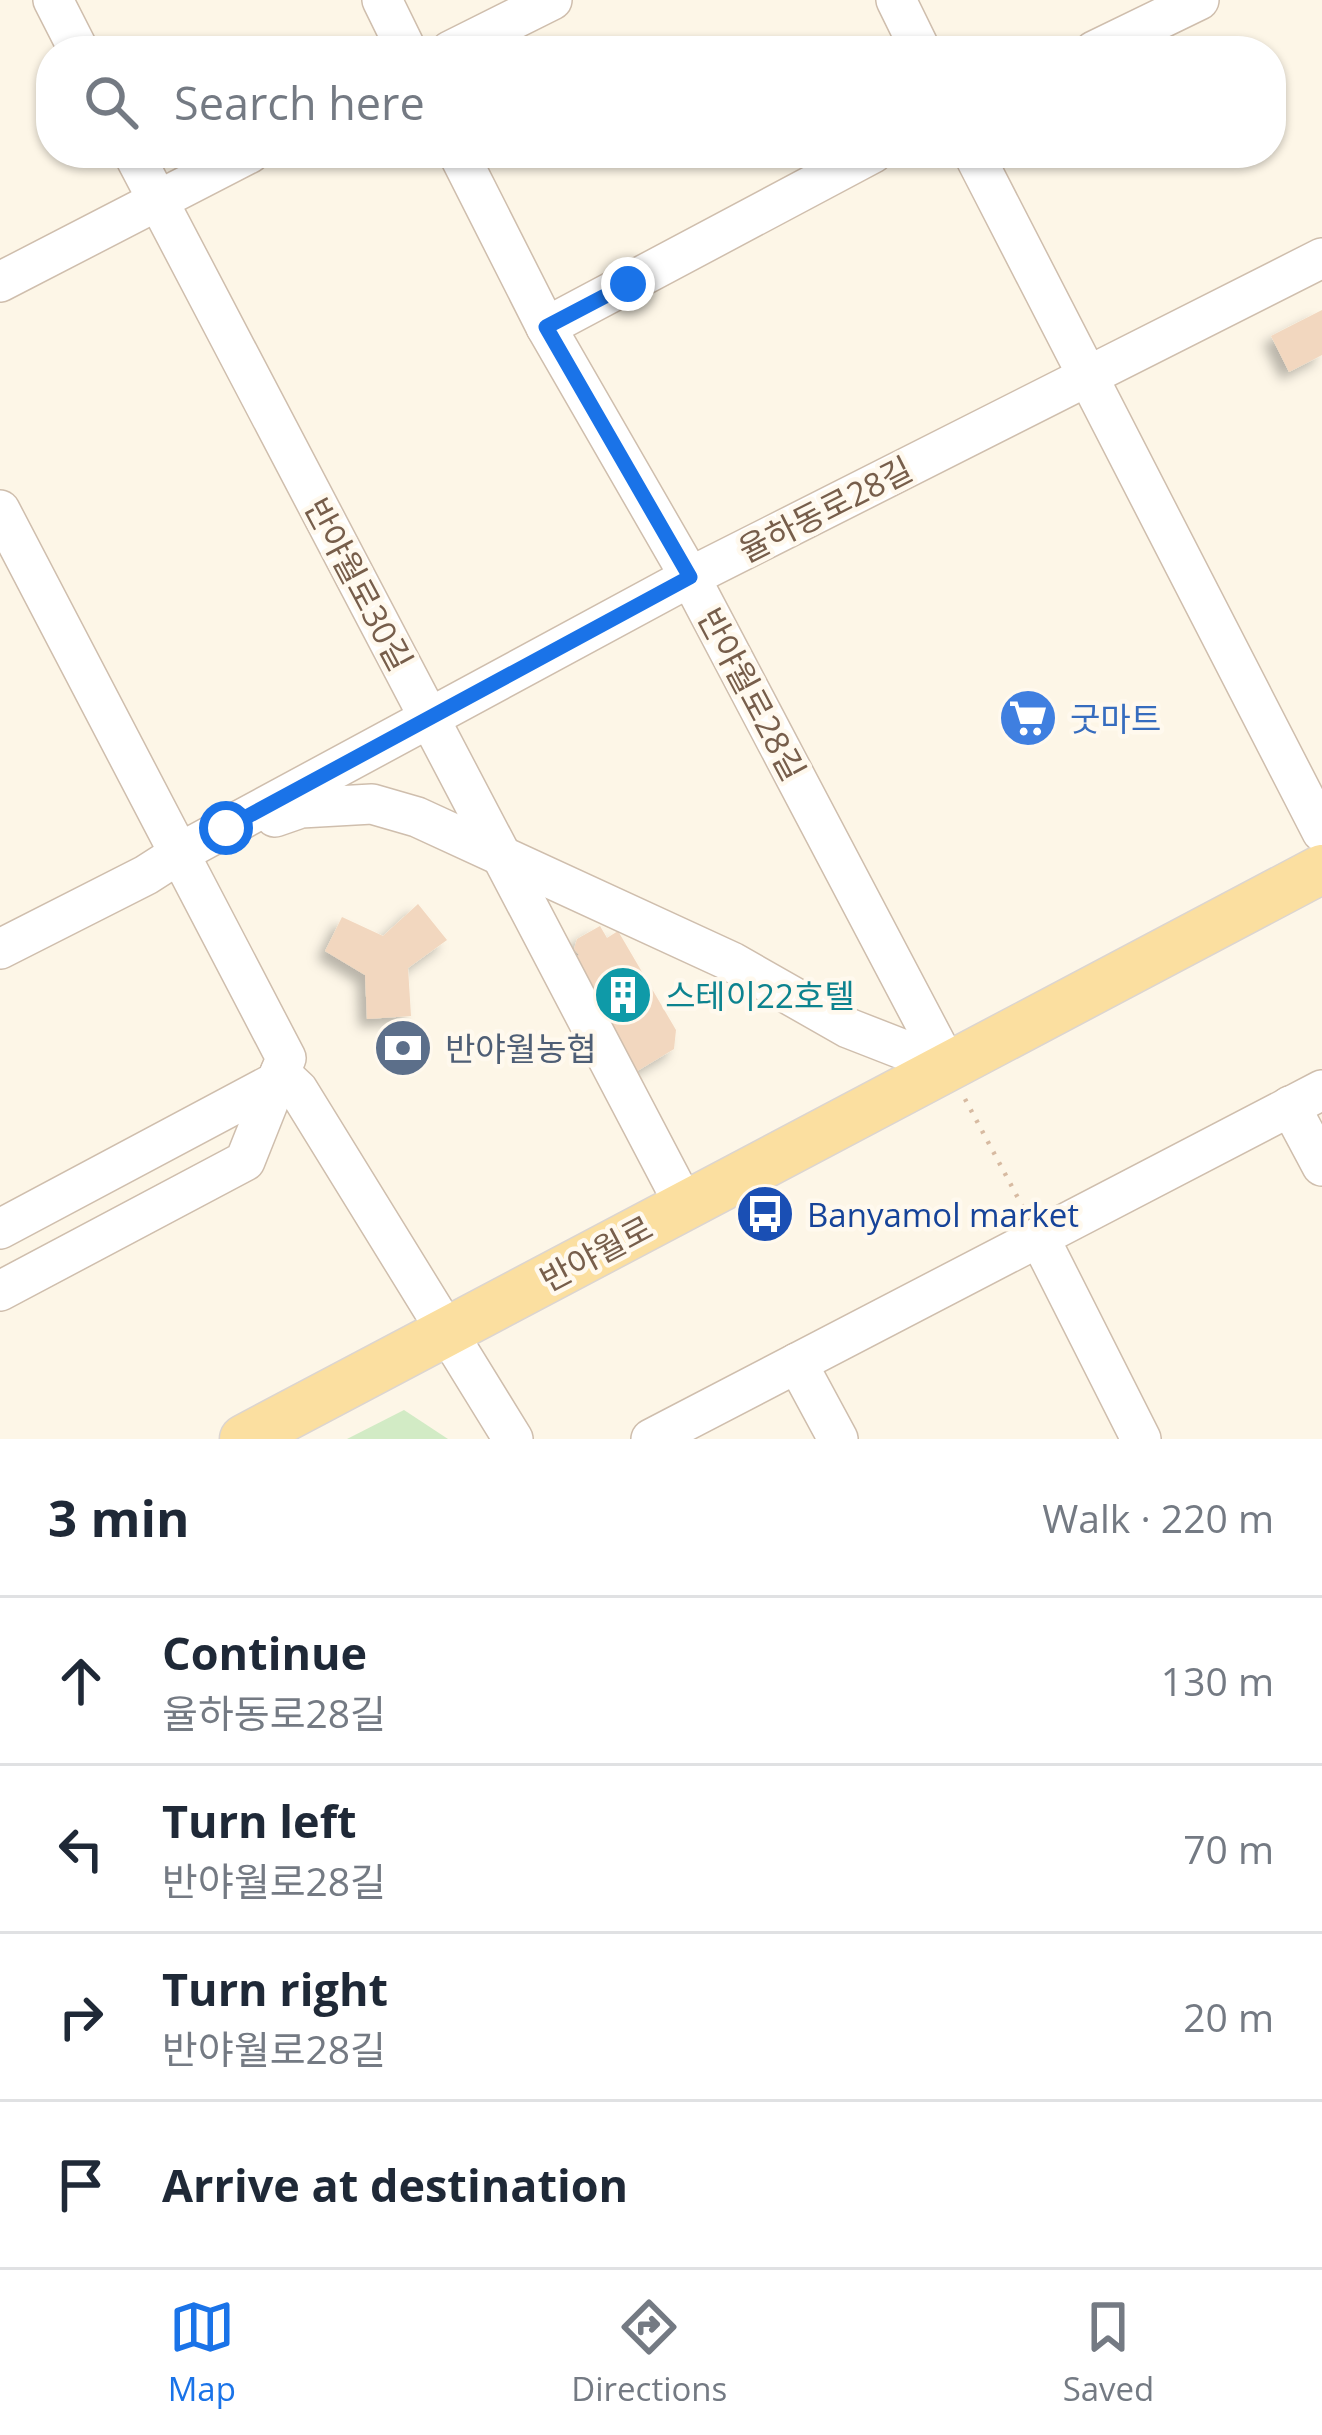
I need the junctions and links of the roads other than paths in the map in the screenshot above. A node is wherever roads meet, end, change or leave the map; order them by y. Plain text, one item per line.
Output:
1 (52, 0) edge
2 (382, 0) edge
3 (552, 0) edge
4 (896, 0) edge
5 (1198, 0) edge
6 (71, 36) edge
7 (400, 36) edge
8 (481, 36) edge
9 (914, 36) edge
10 (1124, 36) edge
11 (141, 168) edge
12 (221, 168) edge
13 (466, 168) edge
14 (845, 168) edge
15 (981, 168) edge
16 (158, 200) junction
17 (1322, 258) edge
18 (0, 282) edge
19 (546, 327) junction
20 (1087, 377) junction
21 (0, 510) edge
22 (690, 577) junction
23 (429, 718) junction
24 (1322, 832) edge
25 (181, 852) junction
26 (502, 857) junction
27 (1322, 869) edge
28 (0, 950) edge
29 (948, 1067) junction
30 (280, 1071) junction
31 (1306, 1098) edge
32 (1322, 1166) edge
33 (685, 1206) junction
34 (0, 1229) edge
35 (1039, 1237) junction
36 (0, 1291) edge
37 (447, 1332) junction
38 (796, 1363) junction
39 (244, 1439) edge
40 (513, 1439) edge
41 (651, 1439) edge
42 (838, 1439) edge
43 (1141, 1439) edge

1 - 6 street
2 - 7 street
3 - 8 street
4 - 9 street
5 - 10 street
11 - 16 street, 반야월로30길
12 - 16 street
13 - 19 street, 반야월로28길
14 - 19 street
15 - 20 street
16 - 18 street
16 - 23 street, 반야월로30길
17 - 20 street, 율하동로28길
19 - 22 street, 반야월로28길
20 - 22 street, 율하동로28길
20 - 24 street
21 - 25 street
22 - 23 street, 율하동로28길
22 - 29 street, 반야월로28길
23 - 25 street, 율하동로28길
23 - 26 street, 반야월로30길
25 - 26 street, 율하동로28길
25 - 28 street, 율하동로28길
25 - 30 street
26 - 29 street
26 - 33 street, 반야월로30길
27 - 29 main road, 반야월로
29 - 33 main road, 반야월로
30 - 34 street
30 - 36 street
30 - 37 street
31 - 32 street
31 - 35 street
33 - 37 main road, 반야월로
35 - 38 street
35 - 43 street
37 - 39 main road, 반야월로
37 - 40 street
38 - 41 street
38 - 42 street

